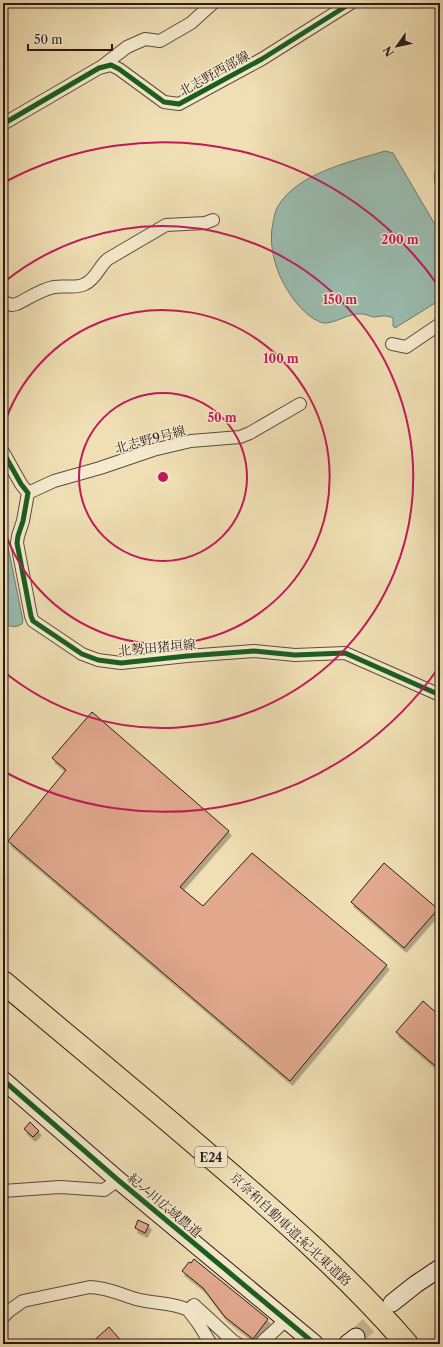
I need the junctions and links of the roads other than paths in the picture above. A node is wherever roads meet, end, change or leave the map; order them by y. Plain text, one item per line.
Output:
1 (213, 3) edge
2 (351, 3) edge
3 (99, 68) junction
4 (3, 124) edge
5 (213, 220) dead end
6 (3, 302) edge
7 (440, 324) edge
8 (392, 344) dead end
9 (300, 404) dead end
10 (3, 452) edge
11 (28, 493) junction
12 (440, 695) edge
13 (3, 982) edge
14 (3, 1080) edge
15 (118, 1180) junction
16 (3, 1191) edge
17 (438, 1273) edge
18 (392, 1303) tunnel mouth
19 (188, 1310) junction
20 (3, 1317) edge
21 (286, 1320) junction
22 (211, 1344) edge
23 (238, 1344) edge
24 (260, 1344) edge
25 (315, 1344) edge
26 (407, 1344) edge

1 - 3 street
2 - 3 street, 北志野西部線
3 - 4 street
5 - 6 street
7 - 8 street
9 - 11 street, 北志野9号線
10 - 11 street
11 - 12 street, 北勢田猪垣線
13 - 26 highway, 京奈和自動車道;紀北東道路 / E24
14 - 15 street, 紀ノ川広域農道
15 - 16 street
15 - 21 street, 紀ノ川広域農道
17 - 18 street
19 - 20 street
19 - 22 street
19 - 23 street
21 - 24 street
21 - 25 street, 紀ノ川広域農道

